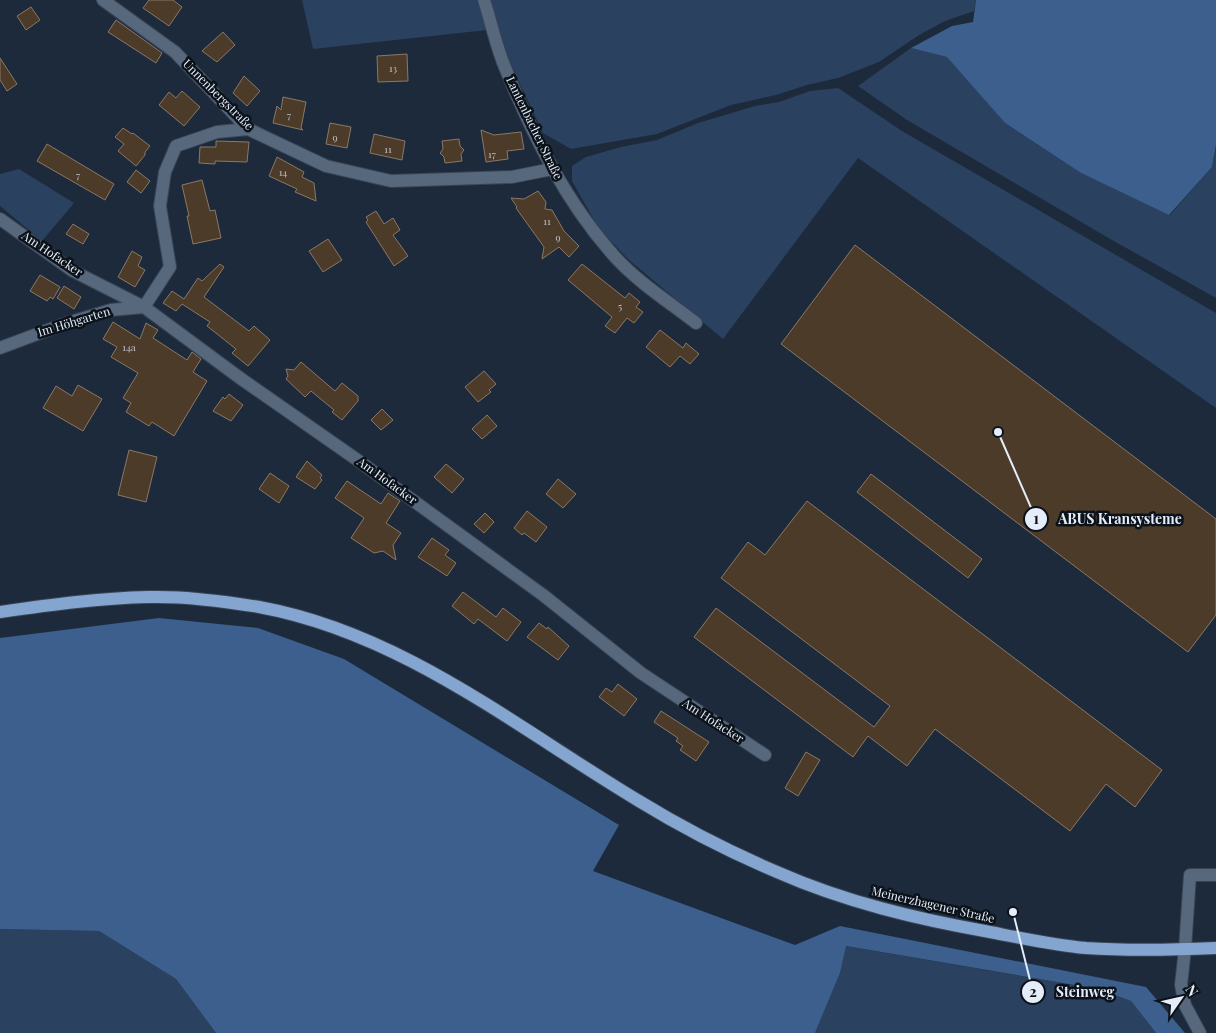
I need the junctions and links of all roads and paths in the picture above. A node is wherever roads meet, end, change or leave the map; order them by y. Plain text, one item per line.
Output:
1 (103, 0) edge
2 (484, 0) edge
3 (248, 129) junction
4 (552, 169) junction
5 (0, 219) edge
6 (144, 307) junction
7 (696, 323) dead end
8 (0, 348) edge
9 (0, 612) edge
10 (766, 755) dead end
11 (1216, 875) edge
12 (1216, 948) edge
13 (1185, 949) junction
14 (1200, 1033) edge

1 - 3 street, Unnenbergstraße
2 - 4 street, Lantenbacher Straße
3 - 4 street, Unnenbergstraße
3 - 6 street
4 - 7 street, Lantenbacher Straße
5 - 6 street, Am Hofacker
6 - 8 street, Im Höhgarten
6 - 10 street, Am Hofacker
9 - 13 main road, Meinerzhagener Straße
11 - 13 street
12 - 13 main road, Meinerzhagener Straße
13 - 14 street

